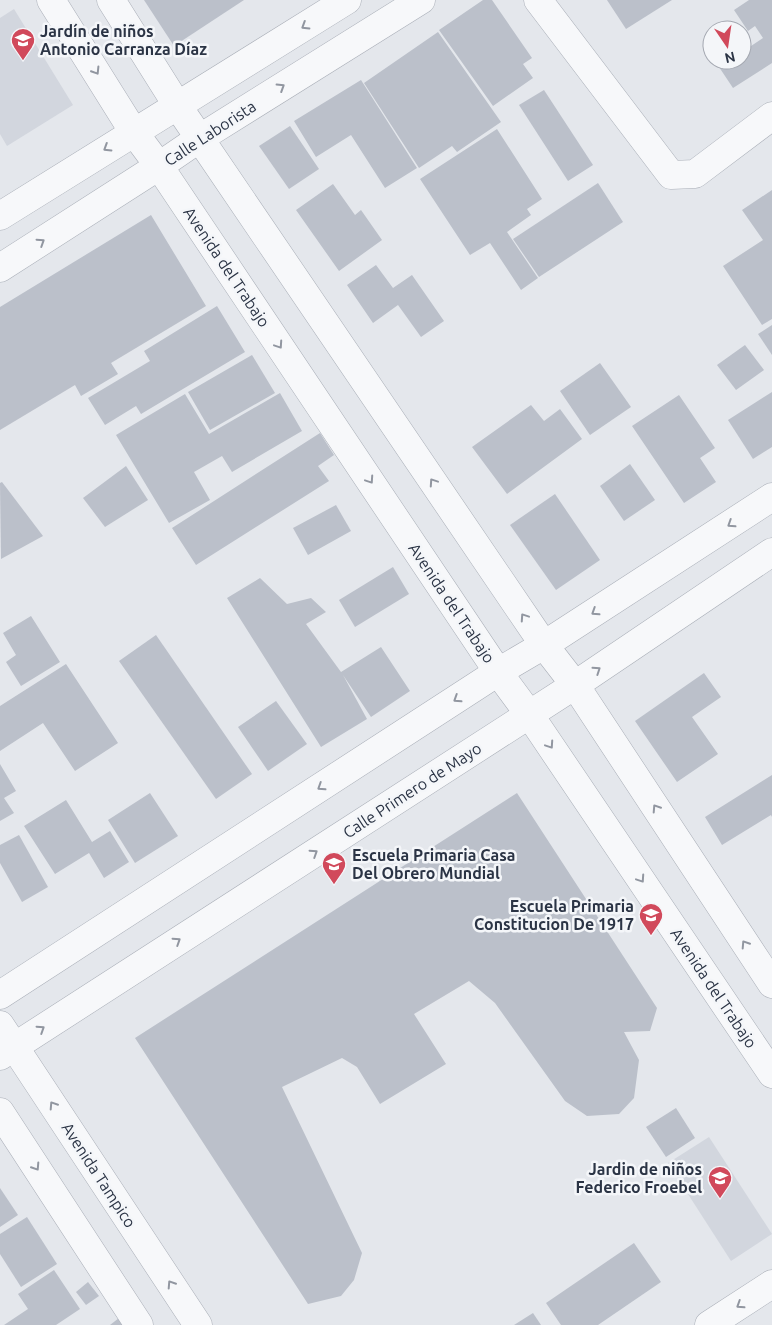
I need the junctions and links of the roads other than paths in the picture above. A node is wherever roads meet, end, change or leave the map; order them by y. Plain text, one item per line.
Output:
1 (51, 0) edge
2 (111, 0) edge
3 (347, 0) edge
4 (421, 0) edge
5 (538, 0) edge
6 (177, 105) junction
7 (772, 116) edge
8 (134, 132) junction
9 (200, 138) junction
10 (159, 166) junction
11 (0, 216) edge
12 (0, 268) edge
13 (772, 497) edge
14 (772, 552) edge
15 (544, 645) junction
16 (498, 672) junction
17 (575, 685) junction
18 (529, 714) junction
19 (772, 984) edge
20 (0, 995) edge
21 (5, 1043) edge
22 (772, 1074) edge
23 (0, 1112) edge
24 (772, 1284) edge
25 (139, 1325) edge
26 (198, 1325) edge
27 (709, 1325) edge

1 -> 8 street, Avenida del Trabajo
2 - 6 street
3 -> 6 street
9 -> 4 street, Calle Laborista
5 - 7 street
6 - 8 street
6 - 9 street
8 - 10 street, Avenida del Trabajo
8 -> 11 street
9 - 10 street, Calle Laborista
15 -> 9 street
12 -> 10 street, Calle Laborista
10 -> 16 street, Avenida del Trabajo
13 -> 15 street
17 -> 14 street, Calle Primero de Mayo
15 - 16 street
15 - 17 street
16 - 18 street, Avenida del Trabajo
16 -> 20 street
17 - 18 street, Calle Primero de Mayo
19 -> 17 street
21 -> 18 street, Calle Primero de Mayo
18 -> 22 street, Avenida del Trabajo
26 -> 21 street, Avenida Tampico
23 -> 25 street
24 -> 27 street

